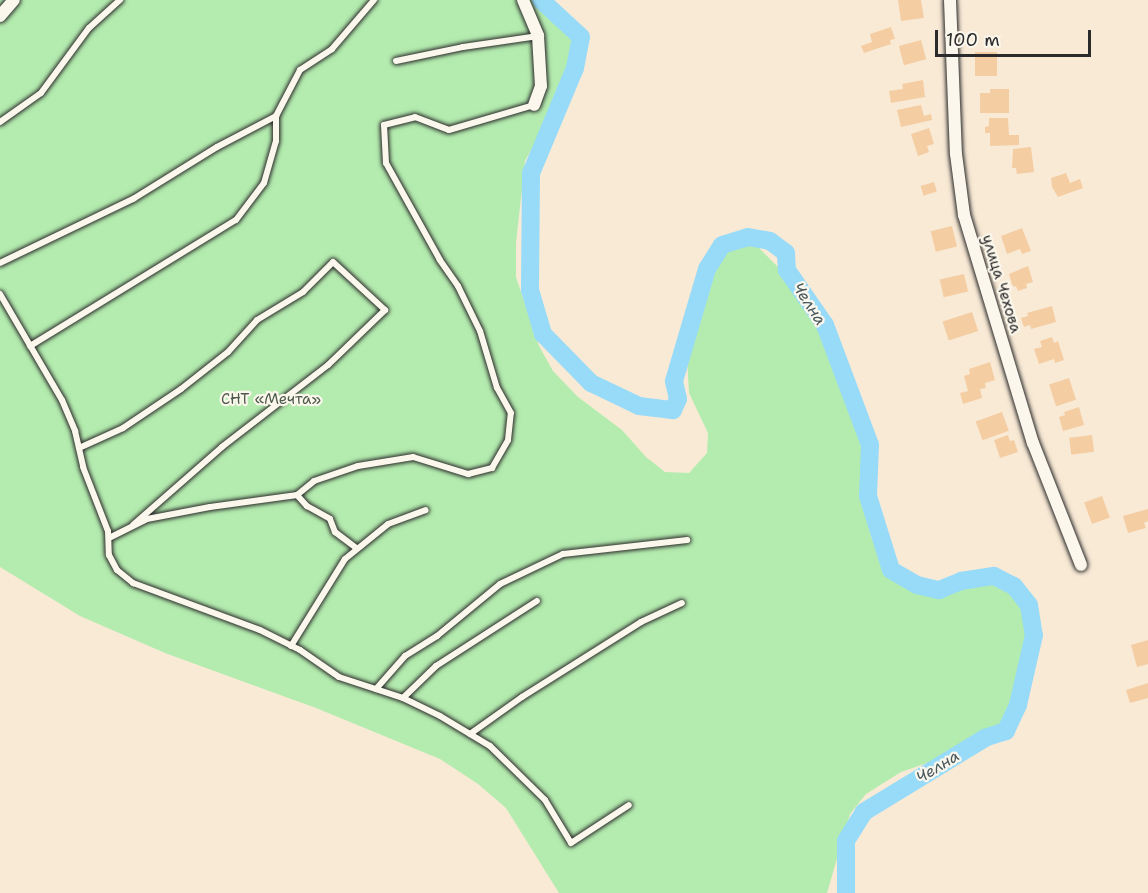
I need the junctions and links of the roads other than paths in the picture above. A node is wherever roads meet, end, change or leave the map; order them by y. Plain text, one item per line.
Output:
1 (14, 0) edge
2 (120, 0) edge
3 (374, 0) edge
4 (523, 0) edge
5 (950, 0) edge
6 (0, 16) edge
7 (538, 36) junction
8 (396, 61) dead end
9 (534, 105) joint
10 (276, 116) junction
11 (0, 122) edge
12 (0, 263) edge
13 (0, 294) edge
14 (30, 346) junction
15 (79, 448) junction
16 (297, 495) junction
17 (426, 510) dead end
18 (133, 525) junction
19 (109, 538) junction
20 (687, 540) dead end
21 (356, 548) junction
22 (1081, 565) dead end
23 (537, 601) dead end
24 (682, 603) dead end
25 (291, 646) junction
26 (376, 689) junction
27 (403, 698) junction
28 (470, 734) junction
29 (629, 805) dead end

1 - 6 street
2 - 11 lane
3 - 10 lane
4 - 7 street
5 - 22 street, улица Чехова
7 - 8 lane
7 - 9 street
9 - 16 lane
10 - 12 lane
10 - 14 lane
13 - 14 lane
14 - 15 lane
15 - 18 lane
15 - 19 lane
16 - 18 lane
16 - 21 lane
17 - 21 lane
18 - 19 lane
19 - 25 lane
20 - 26 lane
21 - 25 lane
23 - 27 lane
24 - 28 lane
25 - 26 lane
26 - 27 lane
27 - 28 lane
28 - 29 lane

